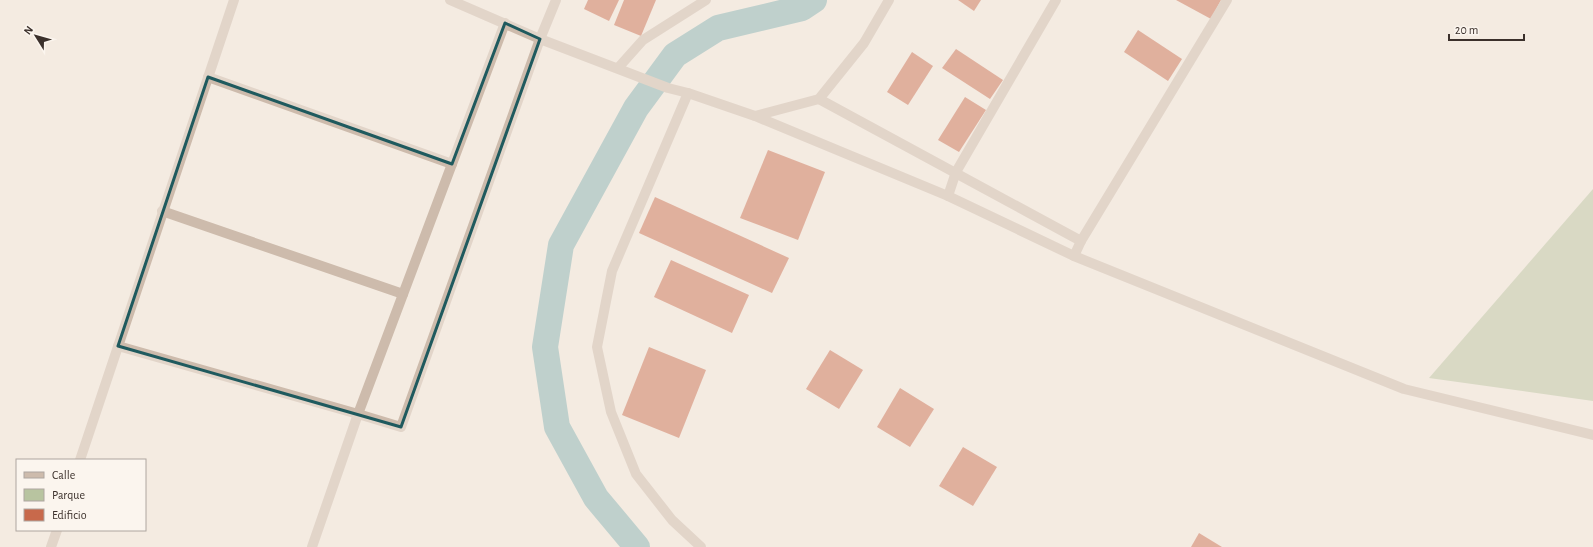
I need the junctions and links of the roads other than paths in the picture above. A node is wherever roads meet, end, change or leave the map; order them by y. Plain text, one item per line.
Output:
1 (234, 0) edge
2 (450, 0) edge
3 (556, 0) edge
4 (706, 0) edge
5 (889, 0) edge
6 (1056, 0) edge
7 (1227, 0) edge
8 (505, 23) junction
9 (540, 39) junction
10 (622, 70) junction
11 (208, 77) junction
12 (688, 93) junction
13 (820, 99) junction
14 (755, 116) junction
15 (452, 164) junction
16 (956, 172) junction
17 (948, 196) junction
18 (162, 211) junction
19 (1082, 241) junction
20 (1074, 256) junction
21 (403, 294) junction
22 (118, 346) junction
23 (358, 414) junction
24 (1593, 435) edge
25 (80, 459) edge
26 (57, 531) edge
27 (51, 547) edge
28 (312, 547) edge
29 (701, 547) edge

1 - 11 street
2 - 8 street
3 - 9 street
4 - 10 street
5 - 13 street
6 - 16 street
7 - 19 street
8 - 9 street
8 - 15 street
9 - 10 street
9 - 23 street
10 - 12 street
11 - 15 street
11 - 18 street
12 - 14 street
12 - 29 street
13 - 14 street
13 - 16 street
14 - 17 street
15 - 21 street
16 - 17 street
16 - 19 street
17 - 20 street
18 - 21 street
18 - 22 street
19 - 20 street
20 - 24 street
21 - 23 street
22 - 23 street
22 - 25 street
23 - 28 street
26 - 27 street

